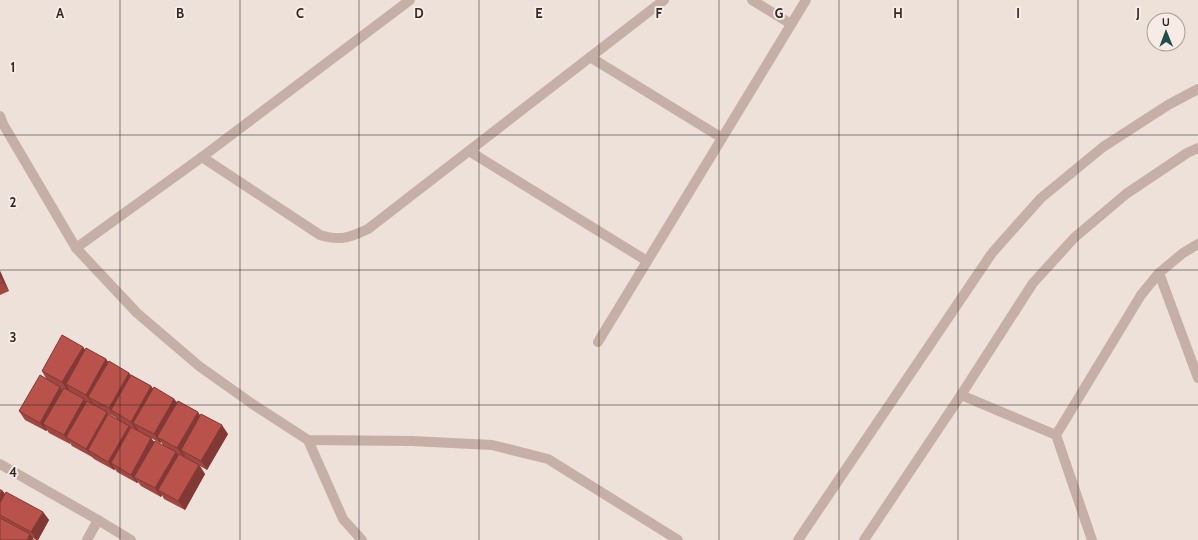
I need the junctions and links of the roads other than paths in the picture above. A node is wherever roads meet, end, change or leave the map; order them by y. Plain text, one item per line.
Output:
1 (410, 0) edge
2 (664, 0) edge
3 (752, 0) edge
4 (806, 0) edge
5 (791, 24) junction
6 (590, 57) junction
7 (1198, 89) edge
8 (1, 122) edge
9 (722, 138) junction
10 (1198, 148) edge
11 (469, 151) junction
12 (202, 157) junction
13 (1198, 244) edge
14 (76, 248) junction
15 (647, 262) junction
16 (1159, 273) junction
17 (598, 342) dead end
18 (1198, 378) edge
19 (961, 395) junction
20 (1056, 435) junction
21 (308, 440) junction
22 (0, 464) edge
23 (98, 520) junction
24 (86, 540) edge
25 (131, 540) edge
26 (362, 540) edge
27 (678, 540) edge
28 (798, 540) edge
29 (864, 540) edge
30 (1092, 540) edge

1 - 12 street
2 - 6 street
3 - 5 street
4 - 5 street
5 - 9 street
6 - 9 street
6 - 11 street
7 - 28 street
8 - 14 street
9 - 15 street
10 - 19 street
11 - 12 street
11 - 15 street
12 - 14 street
13 - 16 street
14 - 21 street
15 - 17 street
16 - 18 street
16 - 20 street
19 - 20 street
19 - 29 street
20 - 30 street
21 - 26 street
21 - 27 street
22 - 23 street
23 - 24 street
23 - 25 street

